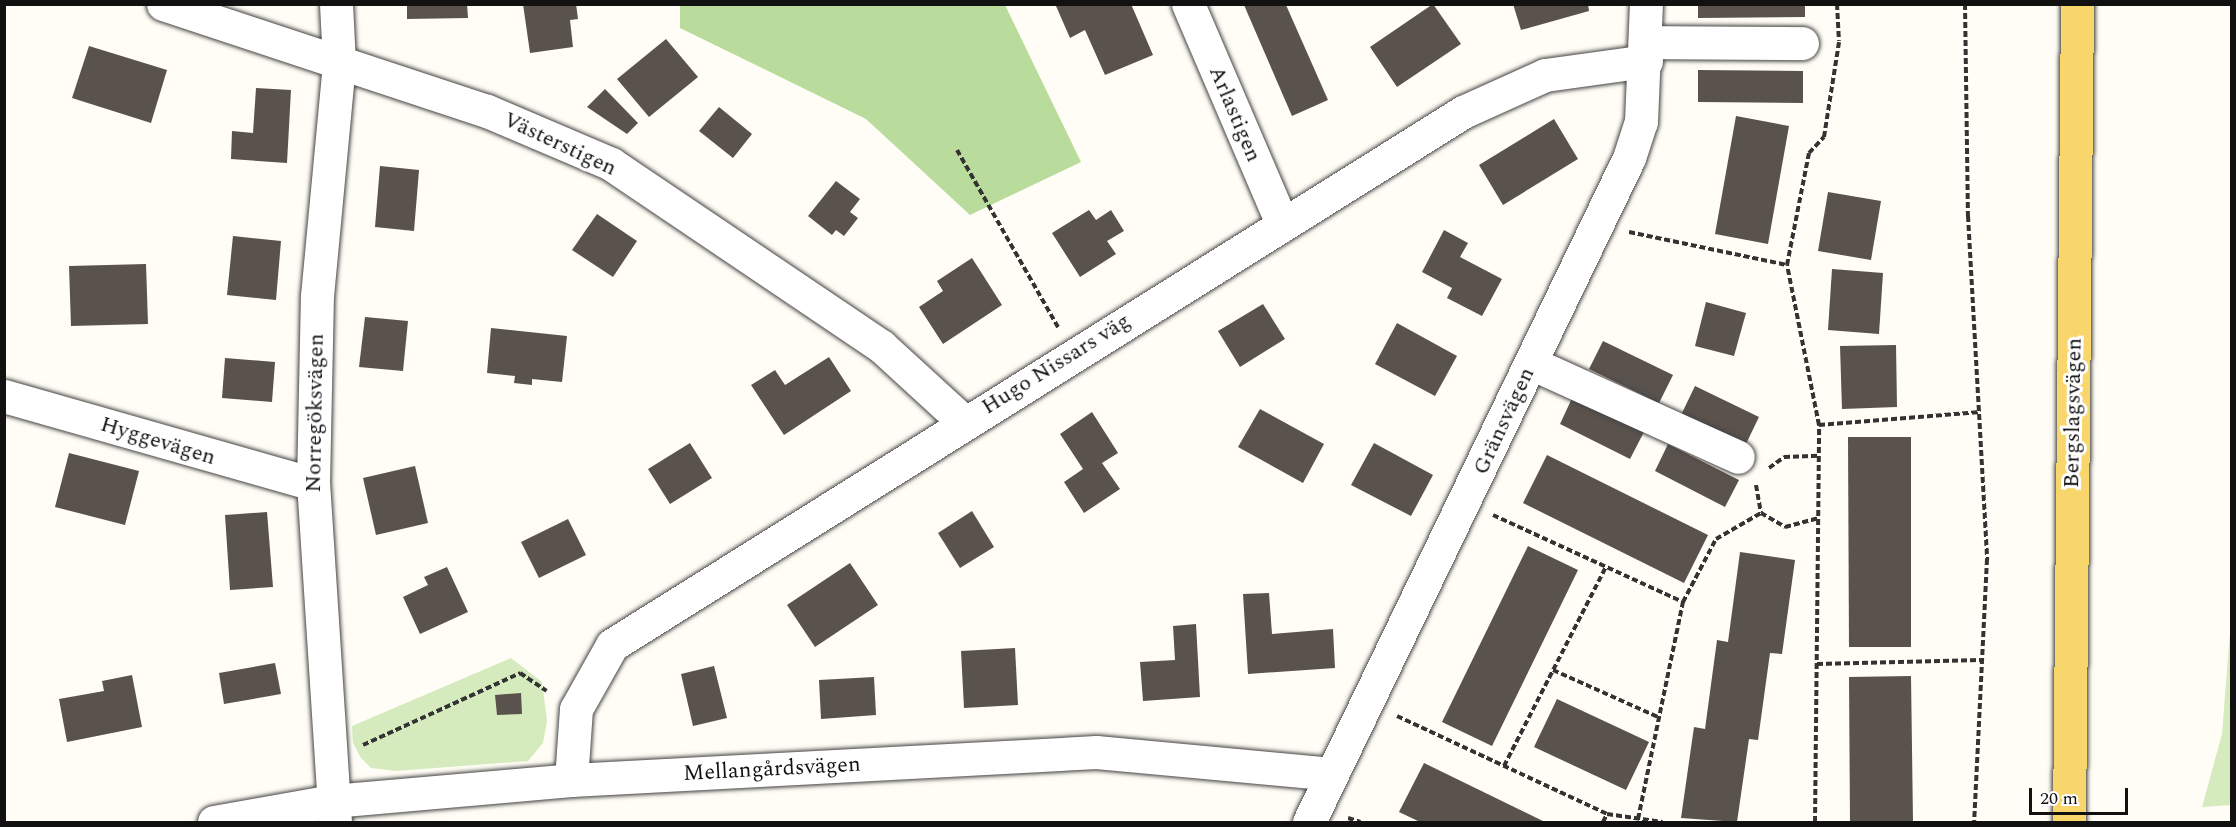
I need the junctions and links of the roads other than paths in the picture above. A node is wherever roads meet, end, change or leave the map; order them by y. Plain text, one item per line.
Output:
1 (163, 4) edge
2 (336, 4) edge
3 (1188, 4) edge
4 (1646, 4) edge
5 (2078, 4) edge
6 (1802, 42) dead end
7 (1646, 52) junction
8 (339, 63) junction
9 (1282, 223) junction
10 (1531, 363) junction
11 (4, 396) edge
12 (964, 422) junction
13 (1753, 470) road end
14 (312, 484) junction
15 (1332, 774) junction
16 (571, 780) junction
17 (334, 812) edge
18 (214, 822) edge
19 (1309, 822) edge
20 (2069, 822) edge

1 - 8 street, Västerstigen
2 - 8 street, Norregöksvägen
3 - 9 street, Arlastigen
4 - 7 street, Gränsvägen
5 - 20 main road, Bergslagsvägen
6 - 7 street, Hugo Nissars väg
7 - 9 street, Hugo Nissars väg
7 - 10 street, Gränsvägen
8 - 12 street, Västerstigen
8 - 14 street, Norregöksvägen
9 - 12 street, Hugo Nissars väg
10 - 13 street
10 - 15 street, Gränsvägen
11 - 14 street, Hyggevägen
12 - 16 street, Hugo Nissars väg
14 - 17 street, Norregöksvägen
15 - 16 street, Mellangårdsvägen
15 - 19 street, Gränsvägen
16 - 17 street, Mellangårdsvägen
17 - 18 street, Mellangårdsvägen

